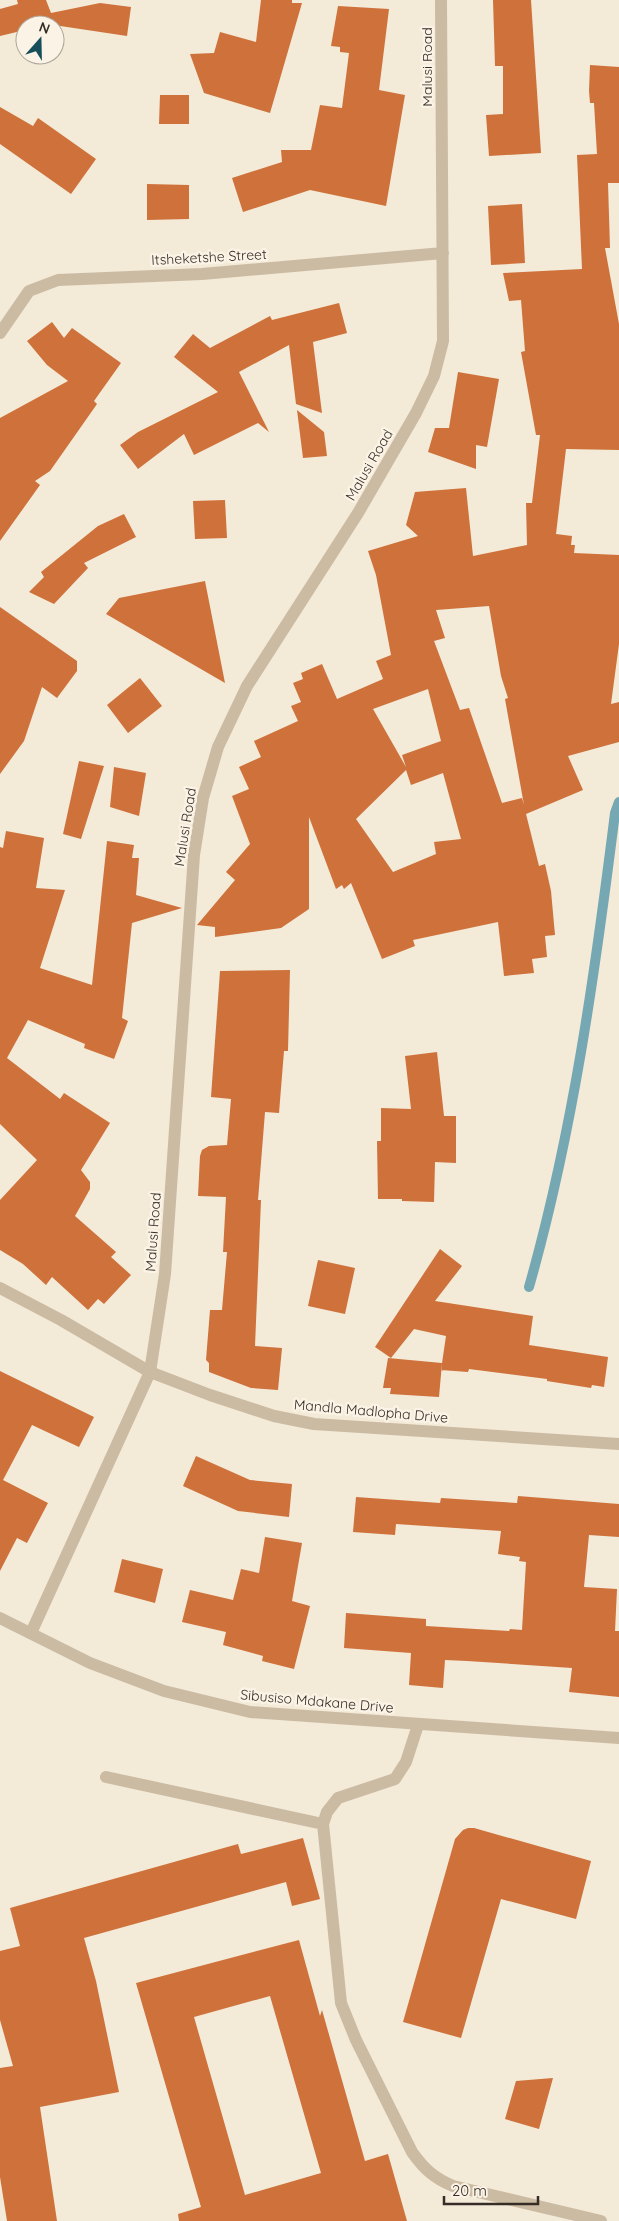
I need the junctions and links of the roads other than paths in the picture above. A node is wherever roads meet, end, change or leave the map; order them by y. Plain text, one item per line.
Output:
1 (441, 0) edge
2 (443, 253) junction
3 (0, 333) edge
4 (0, 1288) edge
5 (150, 1372) junction
6 (619, 1444) edge
7 (0, 1618) edge
8 (31, 1633) junction
9 (418, 1724) junction
10 (619, 1738) edge
11 (106, 1777) dead end
12 (323, 1824) junction
13 (601, 2221) edge

1 - 2 street, Malusi Road
2 - 3 street, Itsheketshe Street
2 - 5 street, Malusi Road
4 - 5 street, Mandla Madlopha Drive
5 - 6 street, Mandla Madlopha Drive
5 - 8 street, Malusi Road
7 - 8 street, Sibusiso Mdakane Drive
8 - 9 street, Sibusiso Mdakane Drive
9 - 10 street, Sibusiso Mdakane Drive
9 - 12 street
11 - 12 street
12 - 13 street

